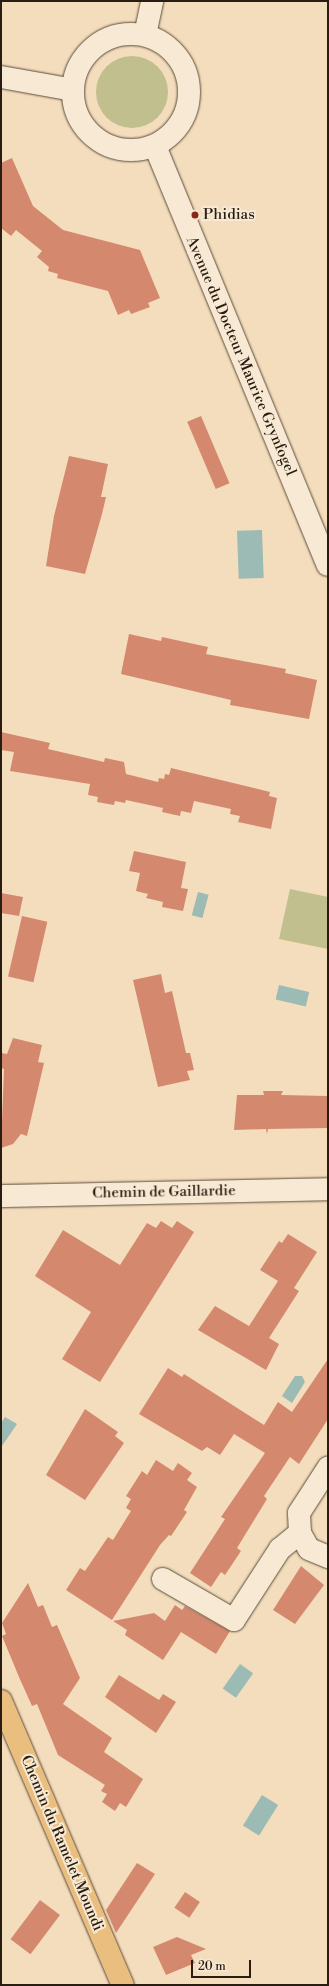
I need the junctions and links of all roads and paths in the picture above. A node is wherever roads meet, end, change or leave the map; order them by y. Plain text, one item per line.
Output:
1 (152, 1) edge
2 (145, 35) junction
3 (1, 77) edge
4 (73, 90) junction
5 (155, 146) junction
6 (328, 565) edge
7 (328, 1189) edge
8 (1, 1196) edge
9 (328, 1468) edge
10 (300, 1533) junction
11 (328, 1557) edge
12 (163, 1579) dead end
13 (1, 1702) edge
14 (123, 1985) edge

1 - 2 street
2 - 4 street
2 - 5 street
3 - 4 street
4 - 5 street
5 - 6 street, Avenue du Docteur Maurice Grynfogel
7 - 8 street, Chemin de Gaillardie
9 - 10 street
10 - 11 street
10 - 12 street
13 - 14 main road, Chemin du Ramelet Moundi

